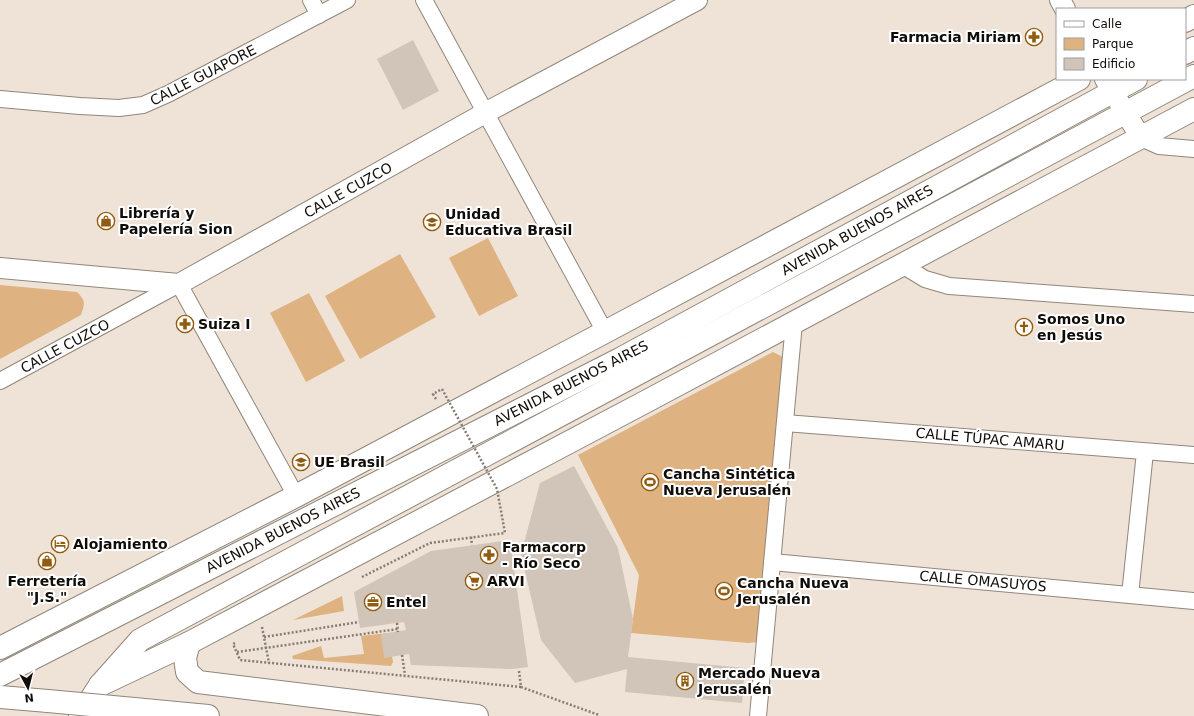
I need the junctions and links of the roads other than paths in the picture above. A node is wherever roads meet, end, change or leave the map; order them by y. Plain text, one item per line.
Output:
1 (311, 0) edge
2 (347, 0) edge
3 (424, 0) edge
4 (698, 0) edge
5 (319, 15) junction
6 (1194, 76) edge
7 (1077, 80) edge
8 (1132, 80) edge
9 (1109, 85) edge
10 (0, 99) edge
11 (1194, 109) edge
12 (485, 113) junction
13 (1125, 113) junction
14 (1141, 138) junction
15 (1194, 149) edge
16 (902, 265) junction
17 (0, 268) edge
18 (180, 284) junction
19 (1194, 304) edge
20 (794, 323) junction
21 (605, 332) junction
22 (0, 381) edge
23 (785, 423) junction
24 (1145, 452) junction
25 (1194, 455) edge
26 (296, 496) junction
27 (772, 562) junction
28 (1130, 595) junction
29 (1194, 601) edge
30 (189, 643) junction
31 (0, 648) edge
32 (0, 675) edge
33 (100, 685) junction
34 (0, 696) edge
35 (80, 716) edge
36 (208, 716) edge
37 (477, 716) edge
38 (758, 716) edge

1 - 5 street
2 - 5 street, CALLE GUAPORE
3 - 12 street
4 - 12 street, CALLE CUZCO
5 - 10 street, CALLE GUAPORE
6 - 13 main road, AVENIDA BUENOS AIRES
7 - 21 main road, AVENIDA BUENOS AIRES
8 - 9 main road, AVENIDA BUENOS AIRES
9 - 13 street
9 - 32 main road, AVENIDA BUENOS AIRES
11 - 14 main road
12 - 18 street, CALLE CUZCO
12 - 21 street
13 - 14 street
13 - 33 main road, AVENIDA BUENOS AIRES
14 - 15 street
14 - 16 main road
16 - 19 street
16 - 20 main road
17 - 18 street
18 - 22 street, CALLE CUZCO
18 - 26 street
20 - 23 street
20 - 30 main road
21 - 26 main road, AVENIDA BUENOS AIRES
23 - 24 street, CALLE TÚPAC AMARU
23 - 27 street
24 - 25 street, CALLE TÚPAC AMARU
24 - 28 street
26 - 31 main road, AVENIDA BUENOS AIRES
27 - 28 street, CALLE OMASUYOS
27 - 38 street
28 - 29 street, CALLE OMASUYOS
30 - 33 main road
30 - 37 main road
33 - 35 main road, AVENIDA BUENOS AIRES
34 - 36 main road, bridge

